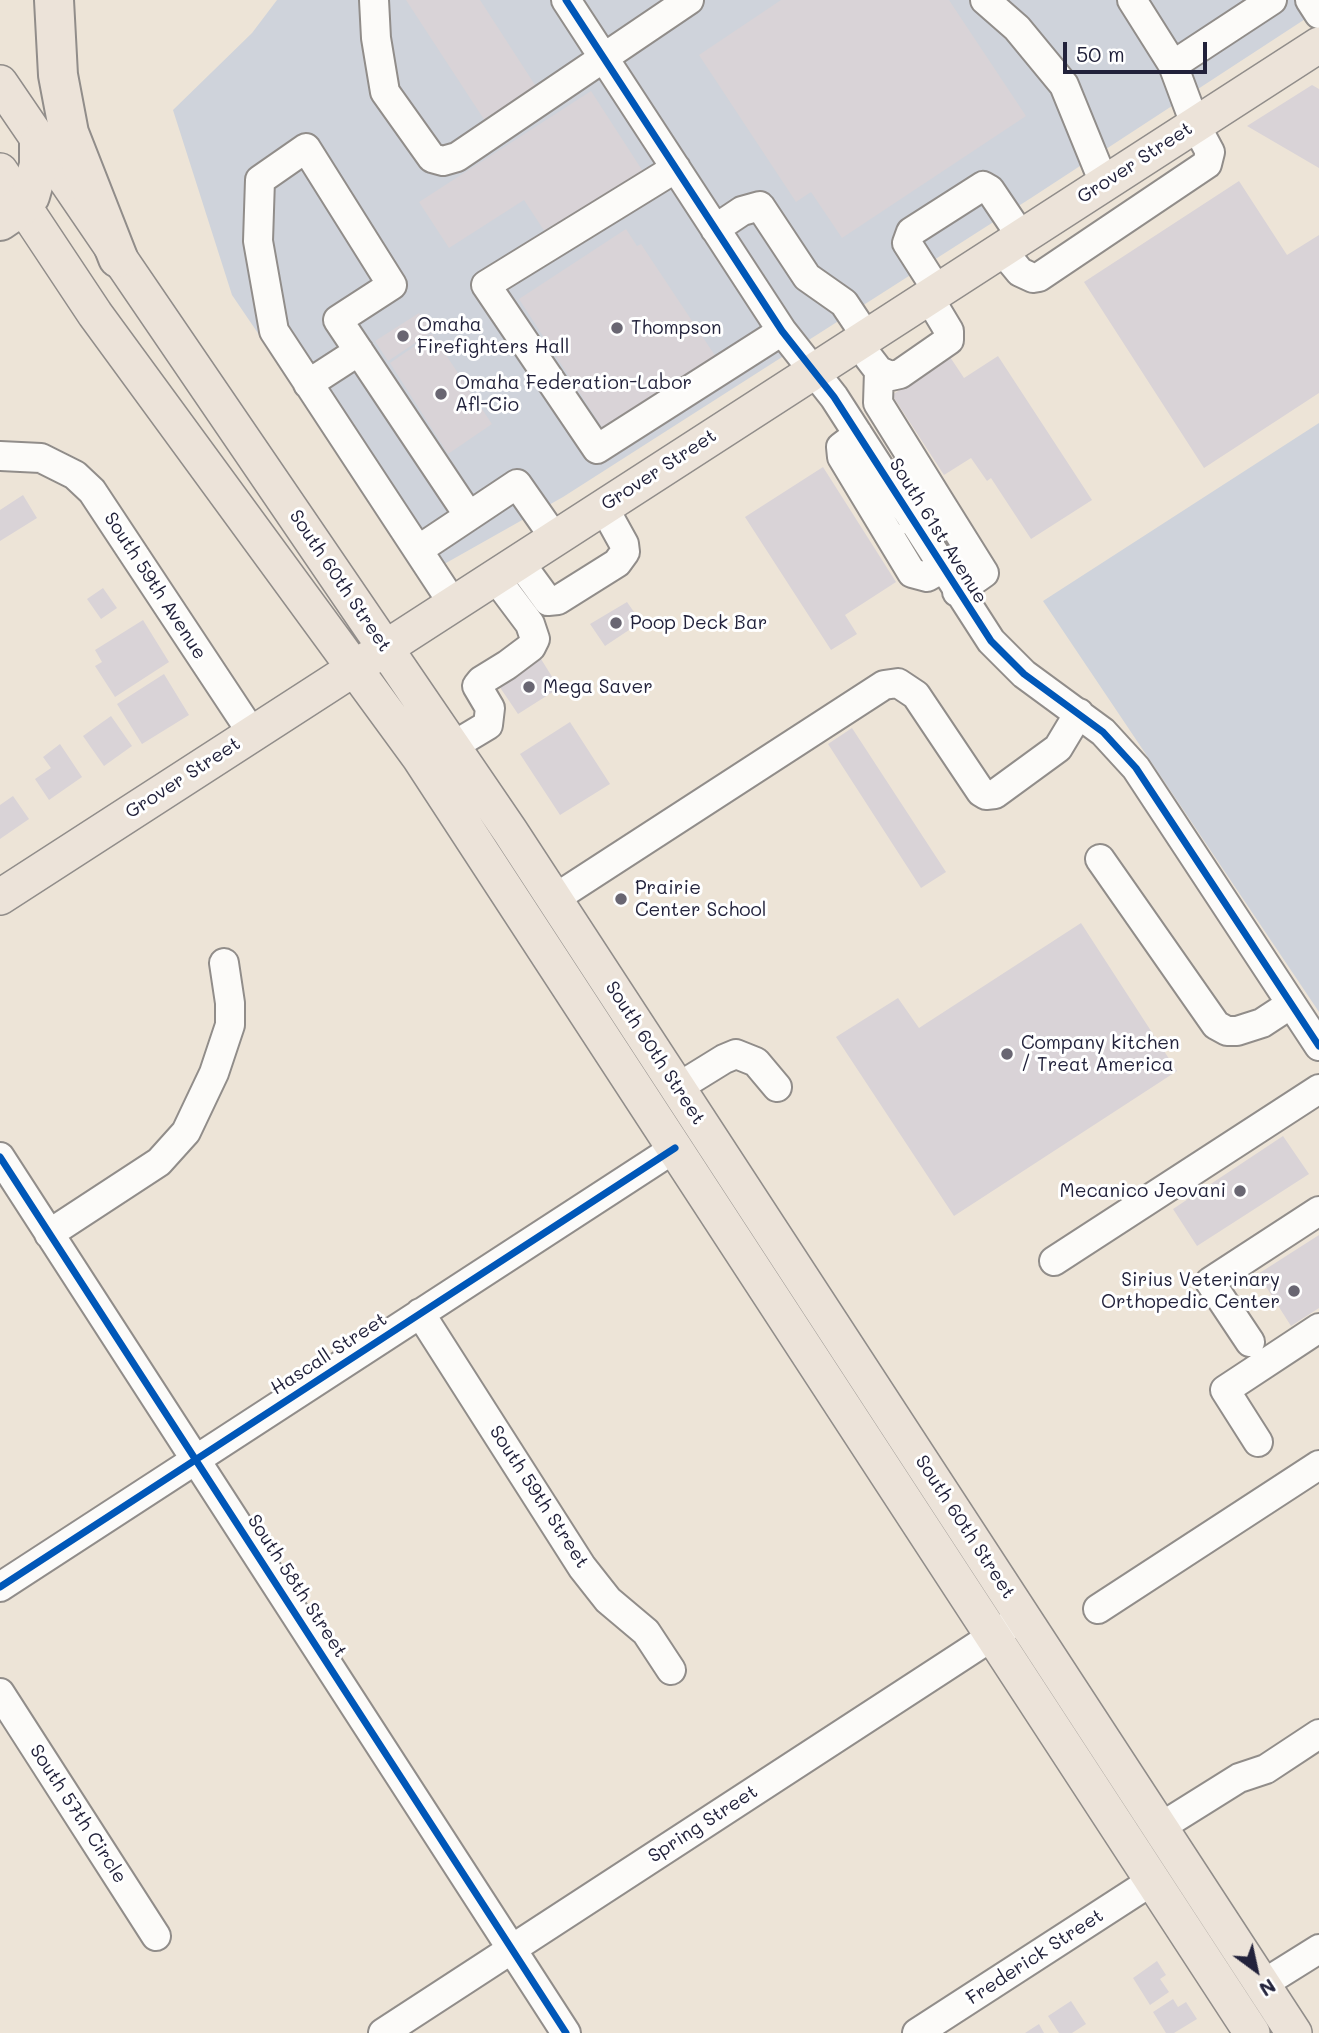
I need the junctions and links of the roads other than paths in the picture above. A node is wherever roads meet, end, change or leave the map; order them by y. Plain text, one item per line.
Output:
1 (54, 0) edge
2 (374, 0) edge
3 (566, 0) edge
4 (689, 0) edge
5 (985, 0) edge
6 (1132, 0) edge
7 (1272, 0) edge
8 (1310, 0) edge
9 (1319, 14) edge
10 (1317, 50) edge
11 (604, 58) junction
12 (1173, 65) junction
13 (0, 83) edge
14 (1195, 124) junction
15 (39, 143) junction
16 (676, 168) junction
17 (0, 172) edge
18 (1104, 183) junction
19 (11, 214) edge
20 (715, 229) junction
21 (1011, 243) junction
22 (118, 258) junction
23 (932, 293) junction
24 (782, 331) junction
25 (862, 339) junction
26 (359, 351) junction
27 (814, 370) junction
28 (879, 372) junction
29 (308, 384) junction
30 (858, 434) junction
31 (0, 456) edge
32 (939, 501) junction
33 (603, 506) junction
34 (469, 516) junction
35 (914, 522) junction
36 (554, 537) junction
37 (418, 550) junction
38 (506, 568) junction
39 (943, 568) junction
40 (957, 592) junction
41 (452, 602) junction
42 (384, 646) junction
43 (355, 666) junction
44 (1079, 713) junction
45 (252, 733) junction
46 (453, 746) junction
47 (1100, 859) dead end
48 (0, 897) edge
49 (554, 899) junction
50 (553, 962) junction
51 (224, 963) dead end
52 (1291, 1004) junction
53 (1319, 1046) edge
54 (777, 1087) dead end
55 (677, 1088) junction
56 (1319, 1090) edge
57 (675, 1148) junction
58 (0, 1157) edge
59 (1319, 1211) edge
60 (49, 1234) junction
61 (1054, 1261) dead end
62 (420, 1313) junction
63 (1319, 1328) edge
64 (1250, 1342) dead end
65 (1258, 1442) dead end
66 (196, 1459) junction
67 (1319, 1465) edge
68 (0, 1587) edge
69 (1098, 1609) dead end
70 (1023, 1616) junction
71 (993, 1636) junction
72 (671, 1670) dead end
73 (0, 1693) edge
74 (1319, 1734) edge
75 (1164, 1835) junction
76 (1152, 1881) junction
77 (156, 1936) dead end
78 (1319, 1948) edge
79 (511, 1949) junction
80 (1263, 1984) junction
81 (383, 2033) edge
82 (566, 2033) edge
83 (917, 2033) edge
84 (1252, 2033) edge
85 (1294, 2033) edge

1 - 22 highway
2 - 11 street
3 - 11 street, South 61st Avenue
4 - 11 street
5 - 18 street
6 - 12 street
7 - 12 street
8 - 9 street
10 - 14 main road, Grover Street
11 - 16 street, South 61st Avenue
12 - 14 street
13 - 15 main road, South 60th Street
14 - 18 main road, Grover Street
14 - 21 street
15 - 19 highway
15 - 22 main road, South 60th Street
16 - 20 street, South 61st Avenue
16 - 24 street
17 - 19 main road, South 60th Street
18 - 21 main road, Grover Street
19 - 43 main road, South 60th Street
20 - 24 street, South 61st Avenue
20 - 25 street
21 - 23 main road, Grover Street
21 - 23 street
22 - 42 main road, South 60th Street
23 - 25 main road, Grover Street
23 - 28 street
24 - 27 street, South 61st Avenue
25 - 27 main road, Grover Street
25 - 28 street
26 - 29 street
26 - 29 street
26 - 34 street
27 - 30 street, South 61st Avenue
27 - 33 main road, Grover Street
28 - 32 street
29 - 37 street
30 - 35 street, South 61st Avenue
30 - 39 street
31 - 45 street, South 59th Avenue
32 - 35 street
32 - 40 street
33 - 36 main road, Grover Street
33 - 38 street
34 - 36 street
34 - 37 street
35 - 39 street, South 61st Avenue
36 - 38 main road, Grover Street
37 - 41 street
38 - 41 main road, Grover Street
38 - 46 street
39 - 40 street, South 61st Avenue
40 - 44 street, South 61st Avenue
41 - 42 main road, Grover Street
42 - 43 main road, Grover Street
42 - 46 main road, South 60th Street
43 - 45 main road, Grover Street
43 - 50 main road, South 60th Street
44 - 49 street
44 - 52 street, South 61st Avenue
45 - 48 main road, Grover Street
46 - 49 main road, South 60th Street
47 - 52 street
49 - 55 main road, South 60th Street
50 - 55 main road
50 - 57 main road, South 60th Street
51 - 60 street
52 - 53 street, South 61st Avenue
54 - 55 street
55 - 70 main road, South 60th Street
56 - 61 street
57 - 62 street, Hascall Street
57 - 71 main road, South 60th Street
58 - 60 street, South 58th Street
59 - 64 street
60 - 66 street, South 58th Street
62 - 66 street, Hascall Street
62 - 72 street, South 59th Street
63 - 65 street
66 - 68 street, Hascall Street
66 - 79 street, South 58th Street
67 - 69 street
70 - 71 street, Spring Street
70 - 75 main road, South 60th Street
71 - 76 main road, South 60th Street
71 - 79 street, Spring Street
73 - 77 street, South 57th Circle
74 - 75 street
75 - 80 main road, South 60th Street
76 - 83 street, Frederick Street
76 - 84 main road, South 60th Street
78 - 80 street
79 - 81 street, Spring Street
79 - 82 street, South 58th Street
80 - 85 main road, South 60th Street

